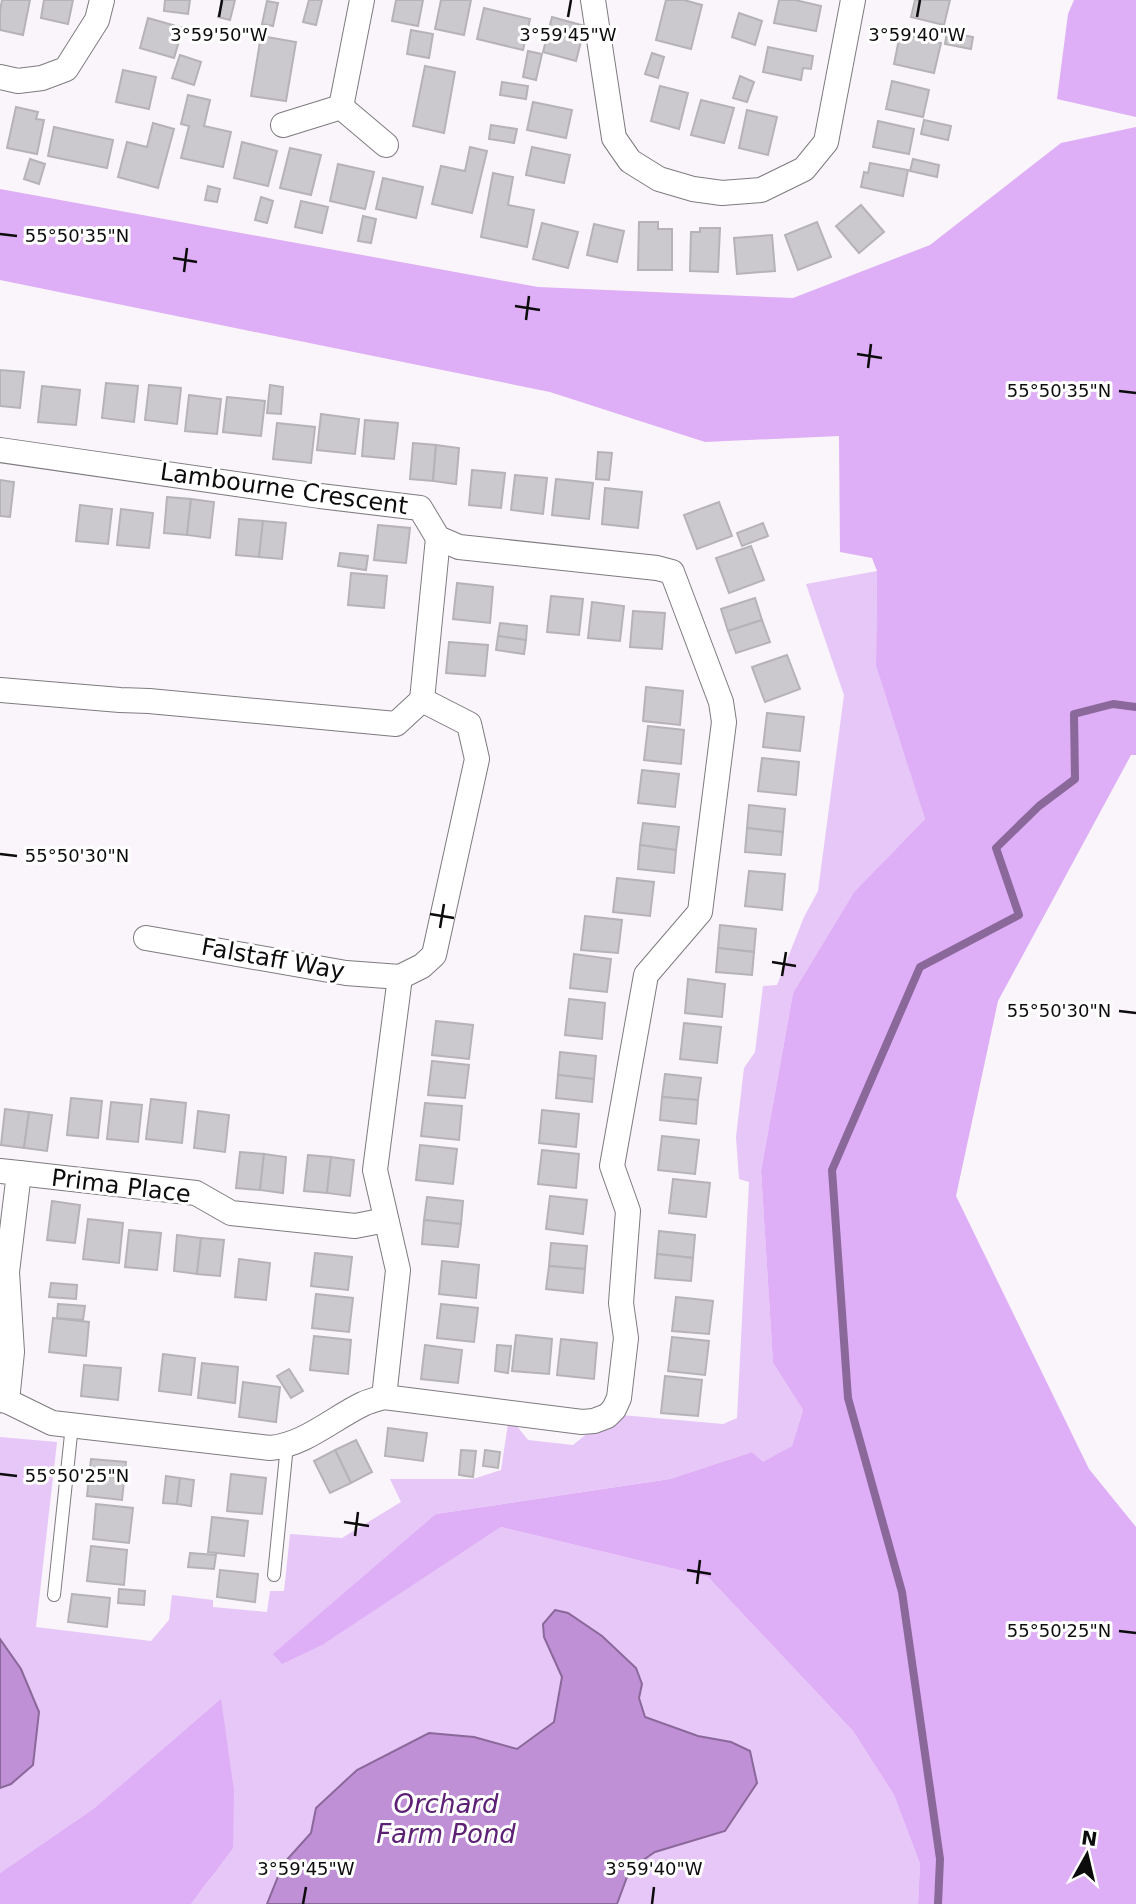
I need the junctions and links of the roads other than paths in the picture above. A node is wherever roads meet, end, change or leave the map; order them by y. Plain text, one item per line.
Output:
1 (102, 0) edge
2 (362, 0) edge
3 (593, 0) edge
4 (853, 0) edge
5 (0, 77) edge
6 (341, 107) junction
7 (283, 125) dead end
8 (386, 145) dead end
9 (0, 450) edge
10 (438, 538) junction
11 (0, 690) edge
12 (422, 700) junction
13 (146, 938) dead end
14 (400, 977) junction
15 (9, 1172) edge
16 (386, 1220) junction
17 (384, 1397) junction
18 (4, 1400) edge
19 (72, 1425) junction
20 (287, 1445) junction
21 (274, 1575) dead end
22 (54, 1595) dead end

1 - 5 street
2 - 6 street
3 - 4 street
6 - 7 street
6 - 8 street
9 - 10 street, Lambourne Crescent
10 - 12 street
10 - 17 street
11 - 12 street
12 - 14 street
13 - 14 street, Falstaff Way
14 - 16 street
15 - 16 street, Prima Place
15 - 18 street
16 - 17 street
17 - 20 street
18 - 19 street
19 - 20 street
19 - 22 lane
20 - 21 lane

